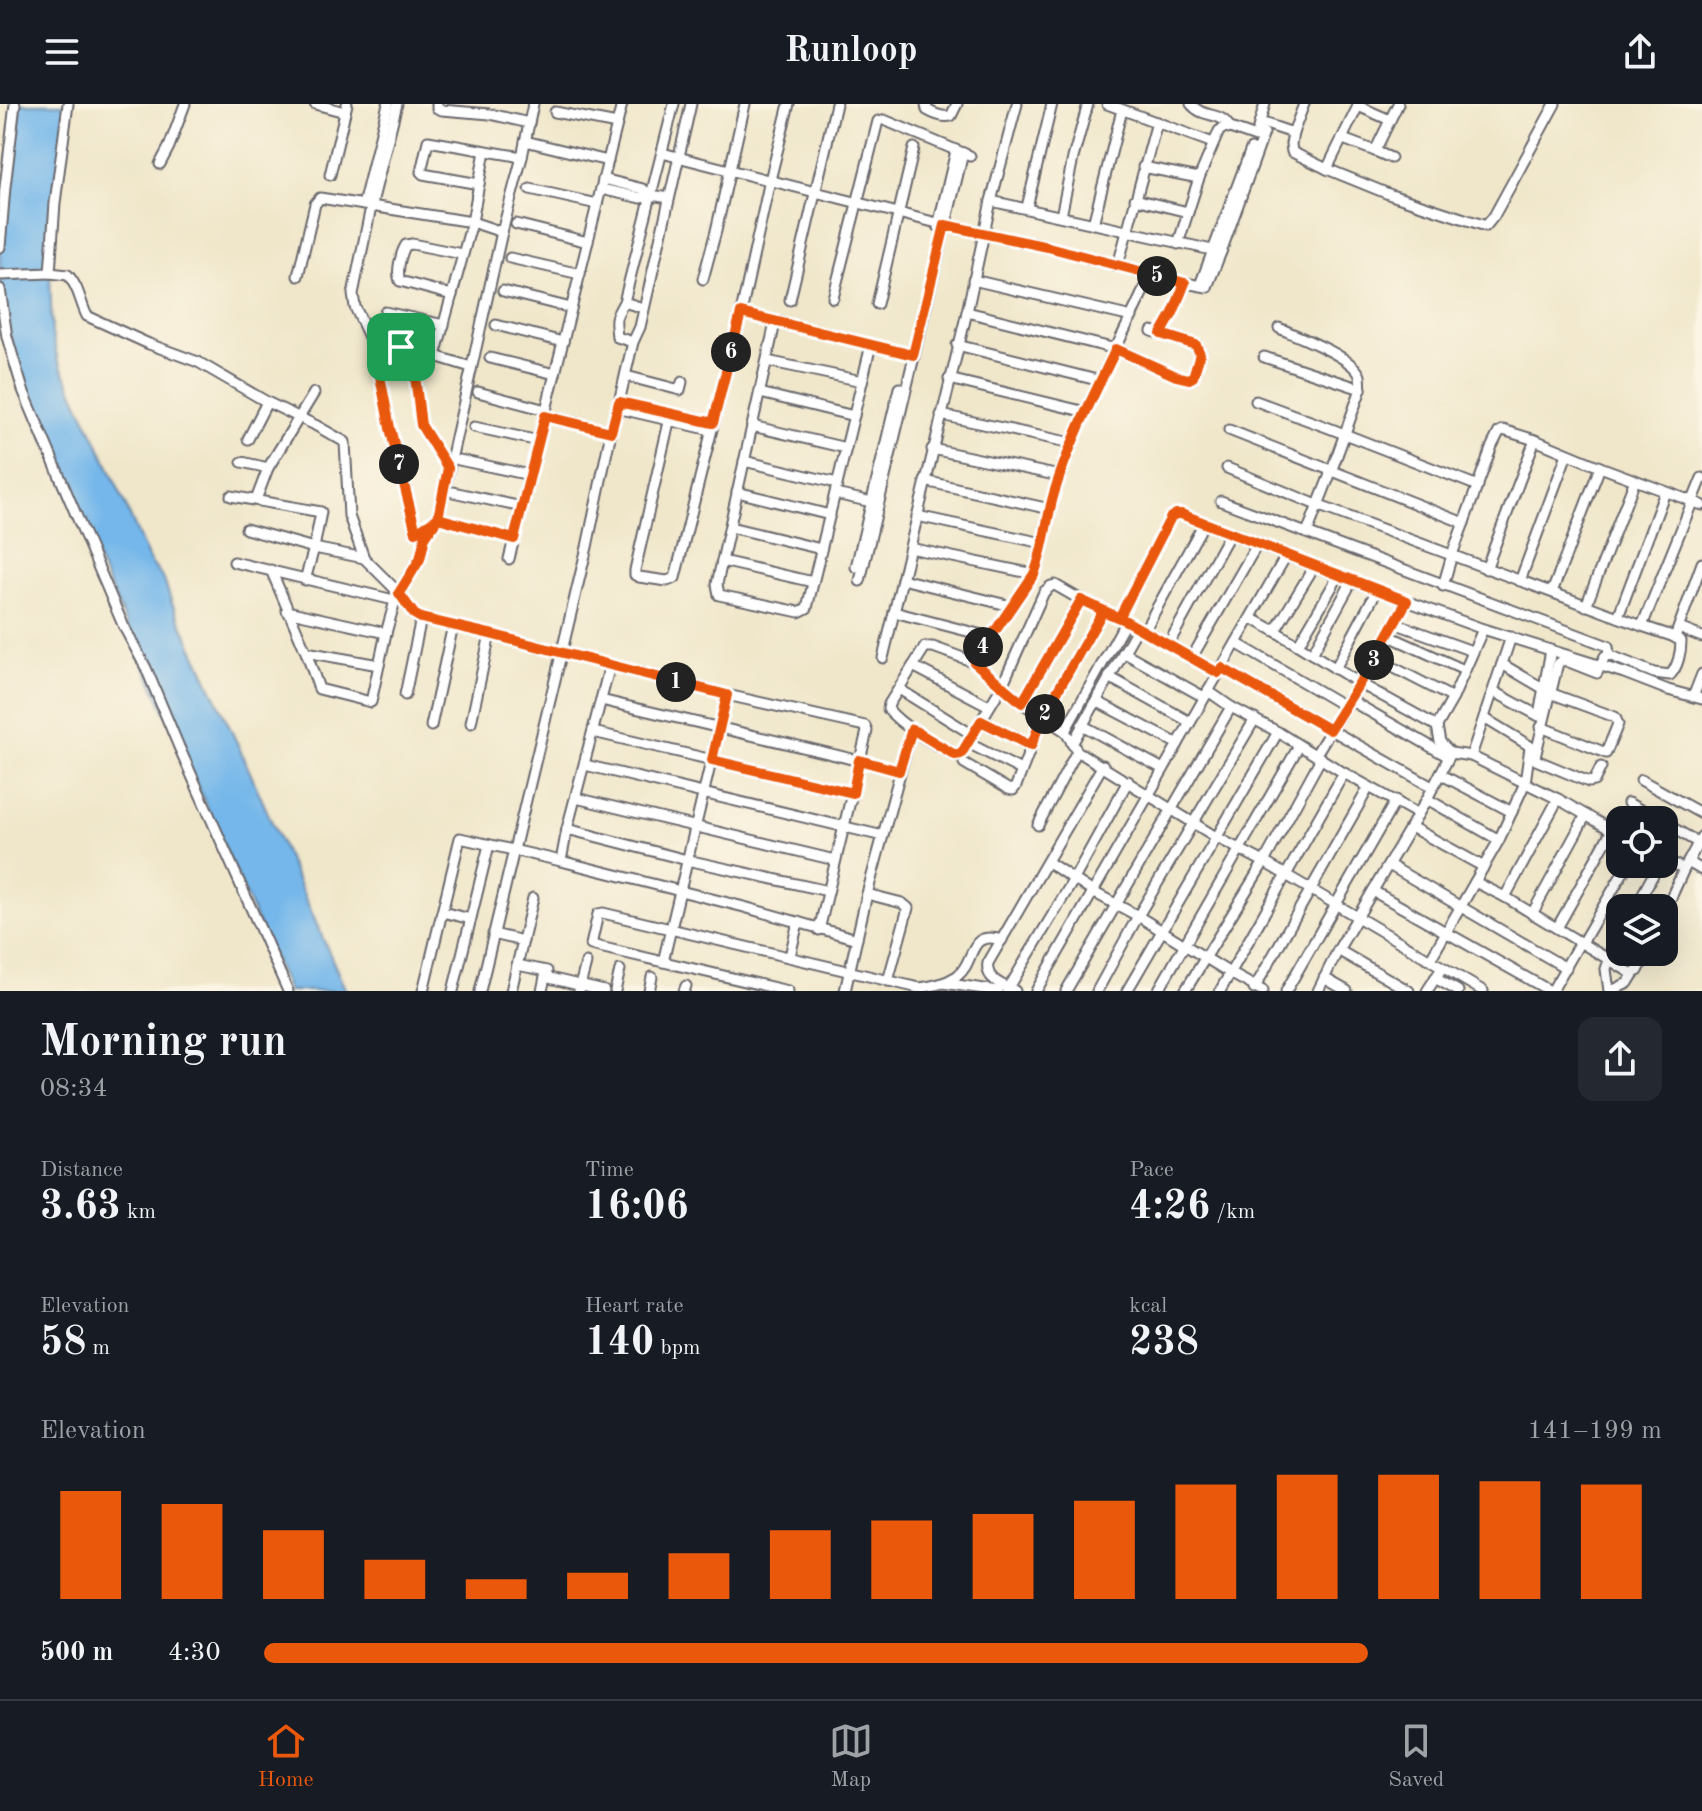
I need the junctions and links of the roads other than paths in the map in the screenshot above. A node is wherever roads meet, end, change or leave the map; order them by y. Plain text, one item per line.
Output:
1 (15, 104) edge
2 (68, 104) edge
3 (185, 104) edge
4 (315, 104) edge
5 (388, 104) edge
6 (397, 104) edge
7 (437, 104) edge
8 (533, 104) edge
9 (622, 104) edge
10 (674, 104) edge
11 (691, 104) edge
12 (745, 104) edge
13 (789, 104) edge
14 (836, 104) edge
15 (926, 104) edge
16 (957, 104) edge
17 (1017, 104) edge
18 (1052, 104) edge
19 (1088, 104) edge
20 (1107, 104) edge
21 (1191, 104) edge
22 (1265, 104) edge
23 (1304, 104) edge
24 (1398, 104) edge
25 (1555, 104) edge
26 (1358, 105) edge
27 (346, 108) edge
28 (492, 109) edge
29 (1122, 110) junction
30 (555, 112) dead end
31 (1390, 120) junction
32 (1157, 122) junction
33 (529, 123) junction
34 (617, 124) junction
35 (1230, 128) junction
36 (1258, 130) junction
37 (1293, 133) junction
38 (1343, 139) junction
39 (525, 141) junction
40 (1213, 143) junction
41 (914, 148) dead end
42 (485, 151) junction
43 (1375, 151) junction
44 (662, 153) junction
45 (522, 157) junction
46 (678, 158) junction
47 (1391, 158) dead end
48 (608, 161) junction
49 (160, 164) dead end
50 (4, 167) edge
51 (1143, 167) junction
52 (1327, 169) junction
53 (729, 171) junction
54 (330, 175) dead end
55 (1199, 178) junction
56 (770, 180) junction
57 (2, 184) edge
58 (479, 184) junction
59 (602, 184) junction
60 (530, 189) dead end
61 (815, 191) junction
62 (650, 195) junction
63 (669, 198) junction
64 (1135, 199) junction
65 (991, 201) junction
66 (858, 202) junction
67 (597, 204) junction
68 (367, 206) junction
69 (1027, 207) junction
70 (1188, 212) junction
71 (899, 213) junction
72 (1061, 216) junction
73 (943, 220) junction
74 (472, 222) junction
75 (516, 224) dead end
76 (1093, 224) junction
77 (502, 232) junction
78 (1127, 232) junction
79 (984, 233) junction
80 (588, 242) junction
81 (1178, 244) junction
82 (0, 247) edge
83 (1217, 252) junction
84 (462, 254) junction
85 (510, 258) dead end
86 (1118, 265) junction
87 (46, 273) junction
88 (580, 274) junction
89 (1151, 274) junction
90 (0, 275) edge
91 (298, 276) dead end
92 (703, 279) dead end
93 (973, 280) junction
94 (1185, 283) junction
95 (0, 289) edge
96 (503, 291) dead end
97 (452, 295) junction
98 (833, 298) dead end
99 (790, 300) dead end
100 (624, 302) junction
101 (877, 304) dead end
102 (571, 308) junction
103 (643, 308) junction
104 (385, 312) dead end
105 (967, 312) junction
106 (741, 313) junction
107 (1132, 317) junction
108 (775, 323) junction
109 (444, 325) junction
110 (496, 325) dead end
111 (1279, 328) dead end
112 (563, 342) junction
113 (633, 342) junction
114 (871, 345) junction
115 (957, 345) junction
116 (1116, 349) junction
117 (375, 350) junction
118 (412, 352) junction
119 (910, 354) junction
120 (435, 356) junction
121 (1264, 357) dead end
122 (490, 358) dead end
123 (767, 361) junction
124 (471, 367) junction
125 (555, 374) junction
126 (626, 376) junction
127 (949, 379) junction
128 (862, 381) junction
129 (1101, 381) junction
130 (682, 382) dead end
131 (1361, 389) junction
132 (478, 392) dead end
133 (314, 393) dead end
134 (760, 393) junction
135 (1256, 401) dead end
136 (267, 402) junction
137 (618, 405) junction
138 (1086, 412) junction
139 (546, 413) junction
140 (941, 415) junction
141 (854, 416) junction
142 (300, 418) junction
143 (669, 422) junction
144 (752, 426) junction
145 (474, 427) dead end
146 (712, 427) junction
147 (1229, 430) dead end
148 (611, 432) junction
149 (1345, 434) junction
150 (248, 439) dead end
151 (1535, 440) junction
152 (539, 441) junction
153 (890, 442) junction
154 (1072, 443) junction
155 (846, 448) junction
156 (932, 449) junction
157 (1567, 454) junction
158 (459, 460) dead end
159 (744, 461) junction
160 (242, 462) dead end
161 (1600, 467) junction
162 (268, 468) junction
163 (448, 468) junction
164 (1227, 468) dead end
165 (1331, 472) junction
166 (530, 475) junction
167 (1060, 476) junction
168 (1702, 478) edge
169 (1635, 480) junction
170 (925, 481) junction
171 (1478, 486) junction
172 (836, 488) junction
173 (453, 492) dead end
174 (737, 492) junction
175 (1665, 492) junction
176 (231, 496) dead end
177 (256, 500) junction
178 (1221, 501) dead end
179 (872, 502) junction
180 (1698, 503) edge
181 (1317, 505) junction
182 (522, 507) junction
183 (1050, 509) junction
184 (830, 515) junction
185 (917, 516) junction
186 (438, 518) junction
187 (1204, 523) junction
188 (1464, 523) junction
189 (730, 527) junction
190 (246, 529) dead end
191 (869, 531) junction
192 (1230, 533) junction
193 (1307, 533) junction
194 (514, 539) junction
195 (1043, 543) junction
196 (1258, 543) junction
197 (314, 548) junction
198 (910, 548) junction
199 (821, 549) junction
200 (1287, 554) junction
201 (1452, 555) junction
202 (364, 558) junction
203 (509, 559) dead end
204 (722, 561) junction
205 (234, 562) dead end
206 (1702, 563) edge
207 (1315, 565) junction
208 (856, 567) dead end
209 (1486, 569) junction
210 (271, 570) junction
211 (1034, 574) junction
212 (1339, 575) junction
213 (902, 579) junction
214 (305, 580) junction
215 (860, 581) dead end
216 (1352, 581) junction
217 (1520, 581) junction
218 (813, 582) junction
219 (1443, 586) junction
220 (1377, 590) junction
221 (1552, 592) junction
222 (399, 598) junction
223 (1081, 600) junction
224 (1407, 601) junction
225 (1011, 606) junction
226 (1586, 606) junction
227 (287, 611) junction
228 (1103, 611) junction
229 (894, 612) junction
230 (1618, 617) junction
231 (421, 618) junction
232 (1251, 618) junction
233 (1123, 619) junction
234 (1394, 623) junction
235 (453, 625) junction
236 (1642, 626) junction
237 (1141, 629) junction
238 (1483, 629) junction
239 (1275, 631) junction
240 (1677, 632) junction
241 (386, 633) junction
242 (490, 634) junction
243 (1387, 635) junction
244 (990, 637) junction
245 (1511, 637) junction
246 (1702, 637) edge
247 (1116, 640) junction
248 (1236, 643) junction
249 (1168, 645) junction
250 (1298, 645) junction
251 (1125, 649) junction
252 (1551, 650) junction
253 (1472, 651) junction
254 (306, 652) junction
255 (560, 653) junction
256 (1312, 654) junction
257 (1609, 655) junction
258 (883, 658) dead end
259 (1375, 658) junction
260 (1191, 659) junction
261 (974, 662) junction
262 (1502, 664) junction
263 (379, 665) junction
264 (610, 665) junction
265 (1601, 665) junction
266 (913, 666) junction
267 (1335, 669) junction
268 (1220, 670) junction
269 (1464, 670) junction
270 (1702, 674) edge
271 (1109, 677) junction
272 (1359, 683) junction
273 (1002, 686) junction
274 (899, 689) junction
275 (1493, 691) junction
276 (1547, 691) junction
277 (1206, 694) junction
278 (405, 695) dead end
279 (727, 695) junction
280 (1453, 698) junction
281 (1698, 698) edge
282 (601, 700) junction
283 (1096, 701) junction
284 (1022, 703) junction
285 (1346, 703) junction
286 (989, 706) junction
287 (1231, 707) junction
288 (1539, 716) junction
289 (1042, 718) junction
290 (1484, 718) junction
291 (1255, 719) junction
292 (981, 721) junction
293 (1190, 722) junction
294 (471, 723) dead end
295 (1082, 725) junction
296 (431, 726) dead end
297 (1437, 726) junction
298 (1541, 727) junction
299 (719, 729) junction
300 (912, 729) junction
301 (1330, 730) junction
302 (1065, 731) junction
303 (593, 732) junction
304 (1278, 732) junction
305 (971, 739) junction
306 (1178, 744) junction
307 (1031, 746) junction
308 (1299, 746) junction
309 (1530, 746) junction
310 (1074, 747) junction
311 (1450, 755) junction
312 (1319, 756) junction
313 (1471, 756) junction
314 (712, 760) junction
315 (859, 760) junction
316 (964, 763) dead end
317 (585, 765) junction
318 (1103, 765) junction
319 (1601, 767) dead end
320 (1163, 769) junction
321 (1021, 770) junction
322 (899, 771) junction
323 (1344, 773) junction
324 (1440, 774) junction
325 (1641, 780) dead end
326 (1128, 781) junction
327 (1525, 783) junction
328 (1369, 787) junction
329 (1432, 787) junction
330 (853, 793) junction
331 (1148, 793) junction
332 (703, 794) junction
333 (576, 798) junction
334 (1427, 799) junction
335 (1558, 799) junction
336 (1396, 800) junction
337 (1628, 803) dead end
338 (1633, 806) edge
339 (1171, 810) junction
340 (1512, 812) junction
341 (1418, 814) junction
342 (1702, 814) edge
343 (1586, 815) junction
344 (1194, 823) junction
345 (1038, 825) dead end
346 (845, 826) junction
347 (1606, 826) edge
348 (696, 827) junction
349 (1411, 827) junction
350 (567, 829) junction
351 (1678, 829) edge
352 (883, 836) junction
353 (1216, 837) junction
354 (1701, 838) edge
355 (1499, 840) junction
356 (489, 845) junction
357 (1606, 848) edge
358 (1240, 849) junction
359 (512, 851) junction
360 (687, 860) junction
361 (835, 860) junction
362 (561, 861) junction
363 (1048, 862) junction
364 (1264, 862) junction
365 (1678, 863) edge
366 (1389, 865) junction
367 (1686, 865) junction
368 (1484, 867) junction
369 (1702, 870) edge
370 (1286, 876) junction
371 (1620, 878) edge
372 (1074, 879) junction
373 (1475, 882) junction
374 (1311, 890) junction
375 (828, 891) junction
376 (1373, 891) junction
377 (680, 892) junction
378 (1093, 892) junction
379 (867, 894) junction
380 (1673, 894) edge
381 (1505, 897) junction
382 (533, 898) dead end
383 (1116, 903) junction
384 (1336, 905) junction
385 (1460, 907) junction
386 (442, 912) junction
387 (1532, 914) junction
388 (1138, 916) junction
389 (1357, 918) junction
390 (471, 919) junction
391 (798, 922) junction
392 (671, 928) junction
393 (1557, 928) junction
394 (819, 930) junction
395 (1163, 932) junction
396 (1446, 933) junction
397 (493, 934) junction
398 (857, 939) junction
399 (1002, 940) junction
400 (523, 941) junction
401 (1581, 943) junction
402 (1185, 945) junction
403 (1338, 950) junction
404 (790, 956) junction
405 (1205, 957) junction
406 (1606, 958) edge
407 (1430, 960) junction
408 (663, 962) junction
409 (586, 963) dead end
410 (517, 965) junction
411 (1607, 966) edge
412 (1621, 966) edge
413 (1640, 966) edge
414 (1442, 968) junction
415 (1566, 968) junction
416 (620, 970) dead end
417 (850, 972) junction
418 (1230, 973) junction
419 (1634, 973) junction
420 (545, 977) junction
421 (652, 977) dead end
422 (1324, 978) junction
423 (1435, 978) junction
424 (888, 981) junction
425 (1465, 981) junction
426 (943, 983) junction
427 (1443, 987) edge
428 (579, 988) edge
429 (918, 989) edge
430 (1257, 989) edge
431 (1010, 990) edge
432 (288, 991) edge
433 (423, 991) edge
434 (453, 991) edge
435 (480, 991) edge
436 (511, 991) edge
437 (542, 991) edge
438 (604, 991) edge
439 (615, 991) edge
440 (649, 991) edge
441 (788, 991) edge
442 (845, 991) edge
443 (998, 991) edge
444 (1036, 991) edge
445 (1066, 991) edge
446 (1097, 991) edge
447 (1127, 991) edge
448 (1158, 991) edge
449 (1185, 991) edge
450 (1220, 991) edge
451 (1286, 991) edge
452 (1318, 991) edge
453 (1347, 991) edge
454 (1409, 991) edge
455 (1427, 991) edge
456 (1459, 991) edge
457 (1483, 991) edge
458 (1551, 991) edge
459 (1610, 991) edge

1 - 50 street
2 - 87 street
3 - 49 street
4 - 27 street
5 - 68 street
6 - 68 street
7 - 28 street
8 - 33 street
9 - 34 street
10 - 44 street
11 - 46 street
12 - 53 street
13 - 56 street
14 - 61 street
15 - 16 street
17 - 65 street
18 - 69 street
19 - 72 street
20 - 29 street
21 - 35 street
22 - 36 street
23 - 37 street
24 - 31 street
25 - 52 street
26 - 31 street
26 - 38 street
27 - 54 street
28 - 33 street
29 - 32 street
29 - 76 street
30 - 34 street
31 - 43 street
32 - 40 street
32 - 51 street
33 - 39 street
34 - 48 street
35 - 36 street
35 - 40 street
36 - 37 street
36 - 83 street
37 - 52 street
38 - 43 street
38 - 52 street
39 - 45 street
39 - 48 street
40 - 55 street
41 - 71 street
42 - 45 street
42 - 58 street
42 - 58 street
43 - 47 street
44 - 46 street
44 - 62 street
45 - 77 street
46 - 53 street
46 - 63 street
48 - 59 street
50 - 57 street
51 - 55 street
51 - 64 street
53 - 56 street
53 - 92 street
55 - 70 street
56 - 61 street
56 - 106 street
57 - 82 street
58 - 74 street
59 - 62 street
59 - 67 street
60 - 67 street
61 - 66 street
61 - 99 street
62 - 63 street
62 - 100 street
63 - 103 street
64 - 70 street
64 - 78 street
65 - 69 street
65 - 79 street
66 - 71 street
66 - 73 street
66 - 98 street
67 - 80 street
68 - 74 street
68 - 91 street
68 - 117 street
69 - 72 street
70 - 81 street
71 - 73 street
71 - 101 street
72 - 76 street
73 - 79 street
73 - 119 street
74 - 77 street
74 - 84 street
75 - 80 street
76 - 78 street
77 - 124 street
78 - 81 street
78 - 86 street
79 - 86 street
79 - 93 street
80 - 88 street
81 - 83 street
83 - 94 street
84 - 97 street
84 - 97 street
85 - 88 street
86 - 89 street
87 - 90 street
87 - 136 street
88 - 102 street
89 - 94 street
89 - 107 street
93 - 105 street
93 - 107 street
94 - 116 street
95 - 432 street
96 - 102 street
97 - 109 street
100 - 103 street
100 - 113 street
102 - 112 street
103 - 113 street
104 - 109 street
105 - 115 street
105 - 116 street
106 - 108 street
106 - 146 street
107 - 116 street
108 - 114 street
108 - 123 street
109 - 120 street
110 - 112 street
111 - 131 street
112 - 125 street
113 - 126 street
114 - 119 street
114 - 128 street
115 - 127 street
115 - 129 street
116 - 129 street
117 - 118 street
117 - 186 street
118 - 120 street
118 - 163 street
119 - 153 street
120 - 124 street
121 - 131 street
122 - 125 street
123 - 128 street
123 - 134 street
124 - 163 street
125 - 139 street
126 - 130 street
126 - 137 street
127 - 138 street
127 - 140 street
128 - 141 street
129 - 138 street
131 - 149 street
132 - 139 street
133 - 142 street
134 - 141 street
134 - 144 street
135 - 149 street
136 - 142 street
136 - 150 street
137 - 143 street
137 - 146 street
137 - 148 street
138 - 154 street
139 - 148 street
139 - 152 street
140 - 154 street
140 - 156 street
141 - 155 street
142 - 162 street
142 - 202 street
143 - 146 street
143 - 146 street
144 - 155 street
144 - 159 street
145 - 152 street
147 - 165 street
148 - 255 street
149 - 165 street
149 - 171 street
151 - 157 street
151 - 171 street
151 - 209 street
152 - 166 street
153 - 179 street
153 - 191 street
154 - 167 street
155 - 172 street
156 - 167 street
156 - 170 street
157 - 161 street
157 - 217 street
158 - 166 street
159 - 172 street
159 - 174 street
160 - 162 street
161 - 169 street
161 - 221 street
162 - 177 street
163 - 186 street
164 - 181 street
165 - 181 street
165 - 188 street
166 - 182 street
167 - 183 street
168 - 180 street
169 - 175 street
169 - 226 street
170 - 183 street
170 - 185 street
171 - 188 street
172 - 179 street
172 - 184 street
173 - 182 street
174 - 184 street
174 - 189 street
175 - 180 street
175 - 230 street
176 - 177 street
177 - 197 street
178 - 193 street
179 - 191 street
180 - 236 street
181 - 193 street
181 - 201 street
182 - 194 street
183 - 195 street
184 - 199 street
185 - 195 street
185 - 198 street
186 - 194 street
186 - 222 street
187 - 192 street
187 - 233 street
187 - 237 street
188 - 201 street
189 - 199 street
189 - 204 street
190 - 197 street
191 - 208 street
191 - 215 street
192 - 196 street
192 - 249 street
193 - 219 street
194 - 203 street
195 - 211 street
196 - 200 street
196 - 260 street
197 - 202 street
197 - 214 street
198 - 211 street
198 - 213 street
199 - 218 street
200 - 207 street
200 - 232 street
201 - 209 street
201 - 219 street
202 - 222 street
204 - 218 street
204 - 218 street
205 - 210 street
206 - 240 street
207 - 212 street
207 - 239 street
209 - 217 street
210 - 214 street
210 - 227 street
211 - 225 street
212 - 216 street
212 - 250 street
213 - 225 street
213 - 229 street
214 - 222 street
216 - 220 street
216 - 256 street
217 - 221 street
219 - 257 street
220 - 224 street
220 - 267 street
221 - 226 street
222 - 231 street
222 - 241 street
223 - 228 street
223 - 273 street
223 - 284 street
224 - 234 street
224 - 238 street
225 - 244 street
226 - 230 street
227 - 241 street
227 - 254 street
228 - 233 street
228 - 289 street
229 - 244 street
229 - 258 street
230 - 236 street
231 - 235 street
231 - 278 street
232 - 239 street
232 - 248 street
233 - 237 street
233 - 247 street
234 - 243 street
234 - 253 street
235 - 242 street
235 - 296 street
236 - 240 street
237 - 249 street
237 - 251 street
238 - 245 street
238 - 253 street
239 - 250 street
240 - 246 street
240 - 257 street
241 - 263 street
242 - 255 street
242 - 294 street
243 - 259 street
243 - 269 street
244 - 261 street
245 - 252 street
245 - 262 street
247 - 251 street
247 - 302 street
248 - 268 street
248 - 285 street
249 - 260 street
250 - 256 street
251 - 271 street
251 - 277 street
252 - 265 street
252 - 276 street
253 - 269 street
254 - 263 street
254 - 263 street
255 - 264 street
255 - 359 street
256 - 267 street
257 - 265 street
259 - 272 street
259 - 280 street
260 - 268 street
261 - 266 street
261 - 273 street
262 - 275 street
262 - 276 street
264 - 279 street
264 - 282 street
265 - 276 street
265 - 281 street
266 - 274 street
266 - 286 street
267 - 272 street
268 - 277 street
268 - 301 street
269 - 280 street
270 - 281 street
271 - 283 street
271 - 293 street
272 - 285 street
272 - 297 street
273 - 284 street
273 - 286 street
274 - 300 street
274 - 305 street
275 - 288 street
275 - 290 street
276 - 288 street
276 - 298 street
276 - 298 street
277 - 287 street
277 - 293 street
279 - 299 street
279 - 315 street
280 - 297 street
282 - 299 street
282 - 303 street
283 - 295 street
283 - 306 street
284 - 289 street
285 - 301 street
285 - 311 street
286 - 292 street
287 - 291 street
287 - 339 street
288 - 309 street
289 - 302 street
289 - 307 street
290 - 309 street
290 - 313 street
291 - 304 street
291 - 344 street
292 - 305 street
292 - 307 street
293 - 306 street
295 - 310 street
295 - 320 street
297 - 311 street
298 - 319 street
299 - 314 street
299 - 315 street
300 - 305 street
300 - 322 street
301 - 312 street
301 - 329 street
302 - 310 street
303 - 314 street
303 - 317 street
304 - 308 street
304 - 353 street
305 - 321 street
306 - 320 street
307 - 321 street
308 - 312 street
308 - 358 street
309 - 327 street
310 - 318 street
310 - 345 street
311 - 313 street
311 - 324 street
312 - 323 street
312 - 364 street
313 - 327 street
314 - 330 street
314 - 332 street
315 - 322 street
315 - 330 street
316 - 321 street
317 - 332 street
317 - 333 street
318 - 326 street
318 - 363 street
320 - 331 street
322 - 352 street
323 - 328 street
323 - 370 street
324 - 329 street
324 - 340 street
325 - 342 street
326 - 331 street
326 - 372 street
327 - 335 street
327 - 340 street
328 - 336 street
328 - 374 street
329 - 334 street
330 - 346 street
331 - 339 street
331 - 378 street
332 - 346 street
332 - 348 street
333 - 348 street
333 - 350 street
334 - 341 street
334 - 355 street
335 - 343 street
335 - 381 street
336 - 341 street
336 - 384 street
337 - 338 street
339 - 344 street
339 - 383 street
340 - 355 street
341 - 349 street
343 - 347 street
343 - 387 street
344 - 353 street
344 - 388 street
346 - 352 street
346 - 361 street
348 - 360 street
348 - 361 street
349 - 366 street
349 - 368 street
350 - 360 street
350 - 362 street
351 - 354 street
352 - 379 street
353 - 358 street
353 - 395 street
354 - 367 street
355 - 368 street
356 - 359 street
356 - 386 street
356 - 390 street
357 - 393 street
358 - 364 street
358 - 402 street
359 - 362 street
359 - 397 street
360 - 375 street
360 - 377 street
361 - 375 street
362 - 377 street
363 - 372 street
363 - 399 street
364 - 370 street
364 - 405 street
365 - 367 street
366 - 376 street
366 - 385 street
367 - 369 street
367 - 380 street
368 - 373 street
370 - 374 street
370 - 418 street
371 - 401 street
372 - 378 street
372 - 431 street
373 - 381 street
373 - 385 street
374 - 384 street
374 - 430 street
375 - 394 street
376 - 389 street
376 - 396 street
377 - 391 street
377 - 392 street
378 - 383 street
378 - 444 street
379 - 398 street
379 - 424 street
381 - 387 street
382 - 400 street
383 - 388 street
383 - 445 street
384 - 389 street
384 - 451 street
385 - 396 street
385 - 415 street
386 - 390 street
386 - 433 street
387 - 393 street
388 - 395 street
388 - 446 street
389 - 403 street
389 - 407 street
390 - 434 street
391 - 394 street
391 - 404 street
392 - 404 street
392 - 408 street
392 - 408 street
393 - 401 street
394 - 398 street
395 - 402 street
395 - 447 street
396 - 407 street
396 - 458 street
397 - 400 street
397 - 435 street
398 - 417 street
399 - 426 street
399 - 431 street
400 - 410 street
401 - 406 street
401 - 415 street
402 - 405 street
402 - 448 street
403 - 422 street
403 - 454 street
404 - 417 street
405 - 418 street
405 - 449 street
407 - 414 street
408 - 441 street
409 - 428 street
410 - 420 street
410 - 436 street
411 - 459 street
412 - 419 street
413 - 419 street
414 - 423 street
414 - 425 street
415 - 458 street
416 - 439 street
417 - 424 street
417 - 442 street
418 - 430 street
418 - 450 street
419 - 459 street
420 - 428 street
420 - 437 street
421 - 440 street
422 - 452 street
422 - 453 street
423 - 427 street
423 - 455 street
424 - 429 street
425 - 456 street
425 - 457 street
426 - 429 street
426 - 443 street
427 - 456 street
428 - 438 street

